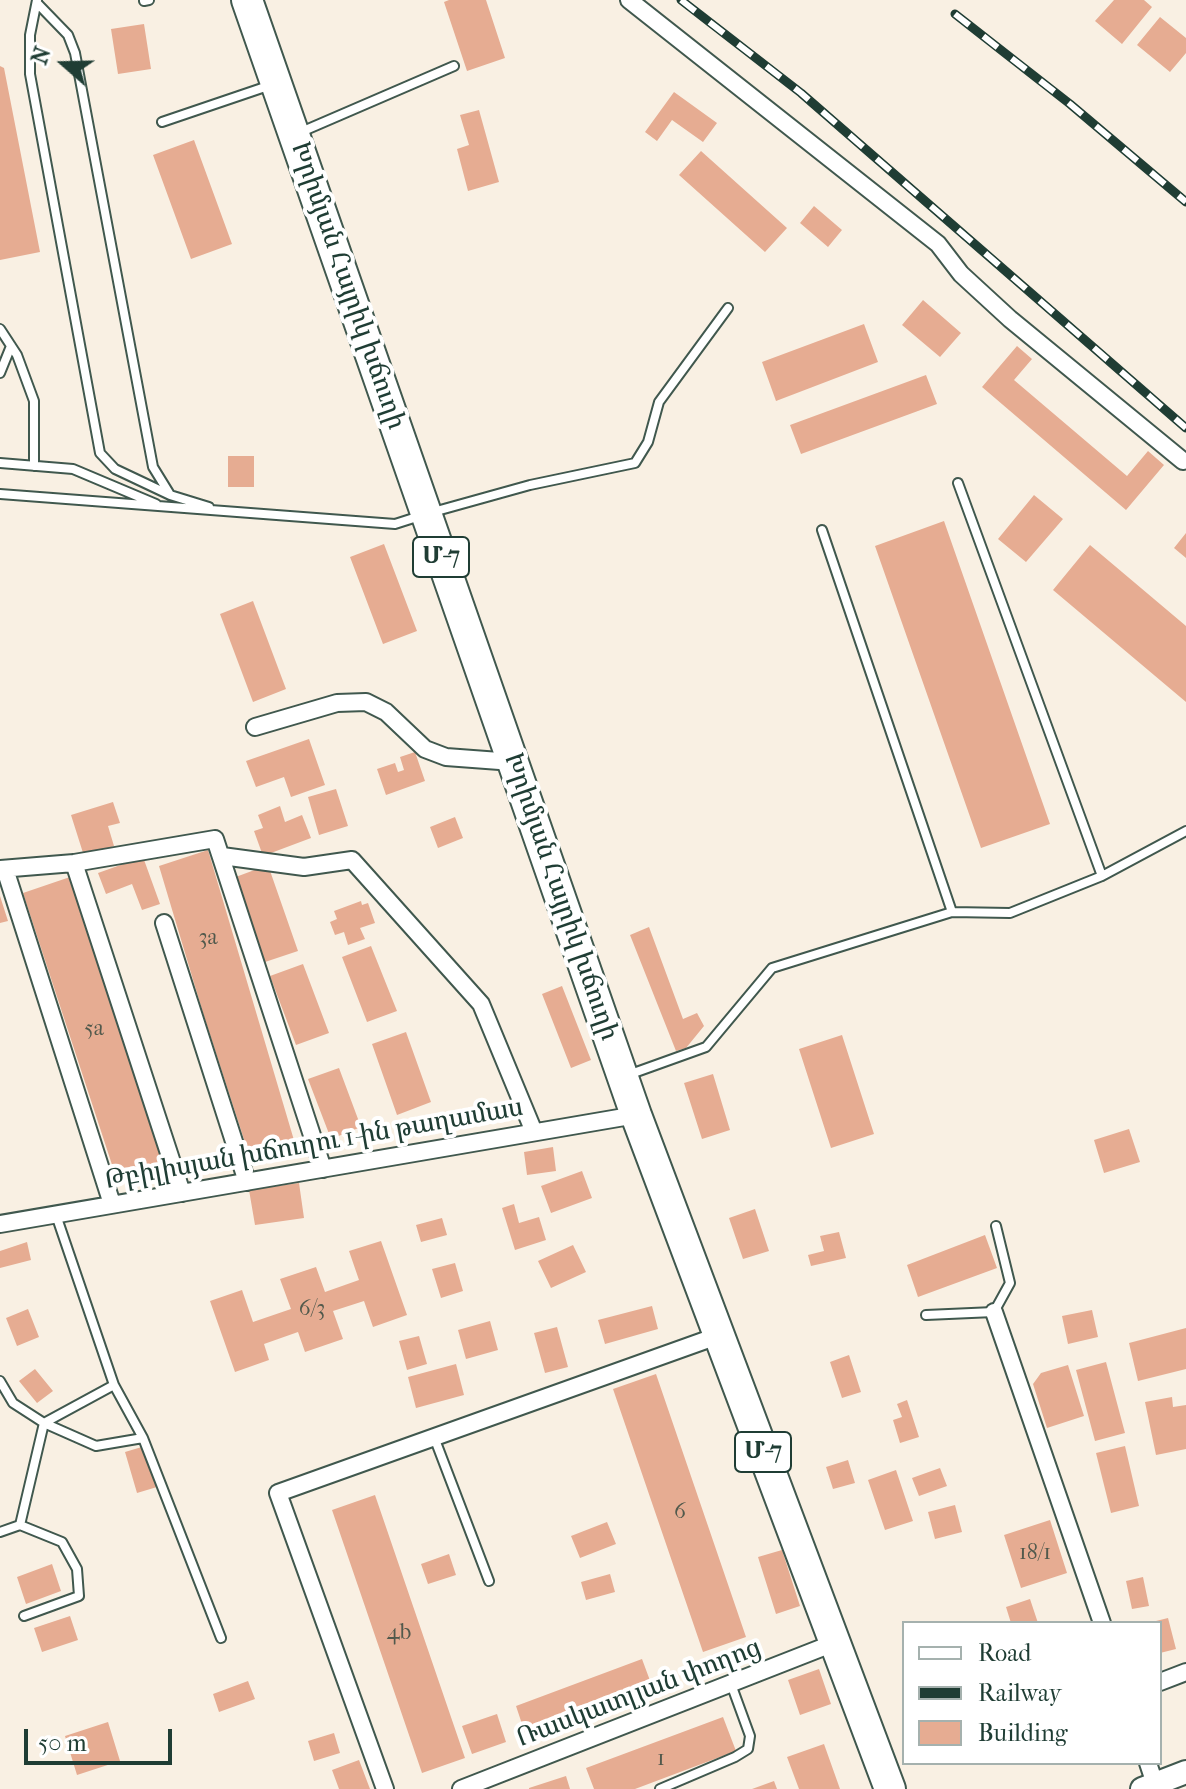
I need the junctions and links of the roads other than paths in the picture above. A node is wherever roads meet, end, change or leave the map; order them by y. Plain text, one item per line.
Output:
1 (247, 0) edge
2 (629, 0) edge
3 (37, 2) edge
4 (454, 66) dead end
5 (276, 83) junction
6 (162, 122) dead end
7 (294, 135) junction
8 (728, 308) dead end
9 (0, 329) edge
10 (11, 346) junction
11 (0, 373) edge
12 (1183, 461) dead end
13 (0, 463) edge
14 (34, 466) junction
15 (958, 483) dead end
16 (0, 494) edge
17 (170, 495) junction
18 (162, 506) junction
19 (225, 511) junction
20 (426, 514) junction
21 (822, 530) dead end
22 (255, 727) dead end
23 (513, 762) junction
24 (1186, 831) edge
25 (222, 856) junction
26 (74, 863) junction
27 (3, 869) edge
28 (1102, 876) junction
29 (952, 912) junction
30 (164, 923) dead end
31 (623, 1077) junction
32 (636, 1115) junction
33 (534, 1132) junction
34 (323, 1169) junction
35 (247, 1182) junction
36 (182, 1193) junction
37 (112, 1204) junction
38 (56, 1214) junction
39 (0, 1224) edge
40 (996, 1226) dead end
41 (994, 1312) junction
42 (926, 1315) dead end
43 (720, 1335) junction
44 (0, 1381) edge
45 (114, 1385) junction
46 (44, 1423) junction
47 (434, 1437) junction
48 (143, 1438) junction
49 (20, 1525) junction
50 (0, 1532) edge
51 (489, 1581) dead end
52 (24, 1616) dead end
53 (1101, 1621) edge
54 (221, 1638) dead end
55 (834, 1643) junction
56 (1186, 1672) edge
57 (1162, 1681) edge
58 (731, 1684) junction
59 (1186, 1772) edge
60 (1148, 1779) edge
61 (385, 1789) edge
62 (461, 1789) edge
63 (660, 1789) edge
64 (890, 1789) edge

1 - 5 highway, Խրիմյան Հայրիկ խճուղի / Մ-7
2 - 12 street
3 - 17 lane
3 - 17 lane
4 - 7 lane
5 - 6 lane
5 - 7 highway, Խրիմյան Հայրիկ խճուղի / Մ-7
7 - 20 highway, Խրիմյան Հայրիկ խճուղի / Մ-7
8 - 20 lane
9 - 10 lane
10 - 11 lane
10 - 14 lane
13 - 14 lane
14 - 18 lane
15 - 28 lane
16 - 18 lane
17 - 19 lane
18 - 19 lane
19 - 20 lane
20 - 23 highway, Խրիմյան Հայրիկ խճուղի / Մ-7
21 - 29 lane
22 - 23 street
23 - 31 highway, Խրիմյան Հայրիկ խճուղի / Մ-7
24 - 28 lane
25 - 26 street
25 - 33 street
25 - 34 street
26 - 27 street
26 - 36 street
27 - 37 street
28 - 29 lane
29 - 31 lane
30 - 35 street
31 - 32 highway, Խրիմյան Հայրիկ խճուղի / Մ-7
32 - 33 street, Թբիլիսյան խճուղու 1-ին թաղամաս
32 - 43 highway, Խրիմյան Հայրիկ խճուղի / Մ-7
33 - 34 street, Թբիլիսյան խճուղու 1-ին թաղամաս
34 - 35 street, Թբիլիսյան խճուղու 1-ին թաղամաս
35 - 36 street, Թբիլիսյան խճուղու 1-ին թաղամաս
36 - 37 street, Թբիլիսյան խճուղու 1-ին թաղամաս
37 - 38 street, Թբիլիսյան խճուղու 1-ին թաղամաս
38 - 39 street, Թբիլիսյան խճուղու 1-ին թաղամաս
38 - 45 lane
40 - 41 lane
41 - 42 lane
41 - 53 street
43 - 47 street
43 - 55 highway, Խրիմյան Հայրիկ խճուղի / Մ-7
44 - 46 lane
45 - 46 lane
45 - 48 lane
46 - 48 lane
46 - 49 lane
47 - 51 lane
47 - 61 street
48 - 54 lane
49 - 50 lane
49 - 52 lane
55 - 58 street, Ռասկատլյան փողոց
55 - 64 highway, Խրիմյան Հայրիկ խճուղի / Մ-7
56 - 57 street
58 - 62 street, Ռասկատլյան փողոց
58 - 63 lane
59 - 60 main road

